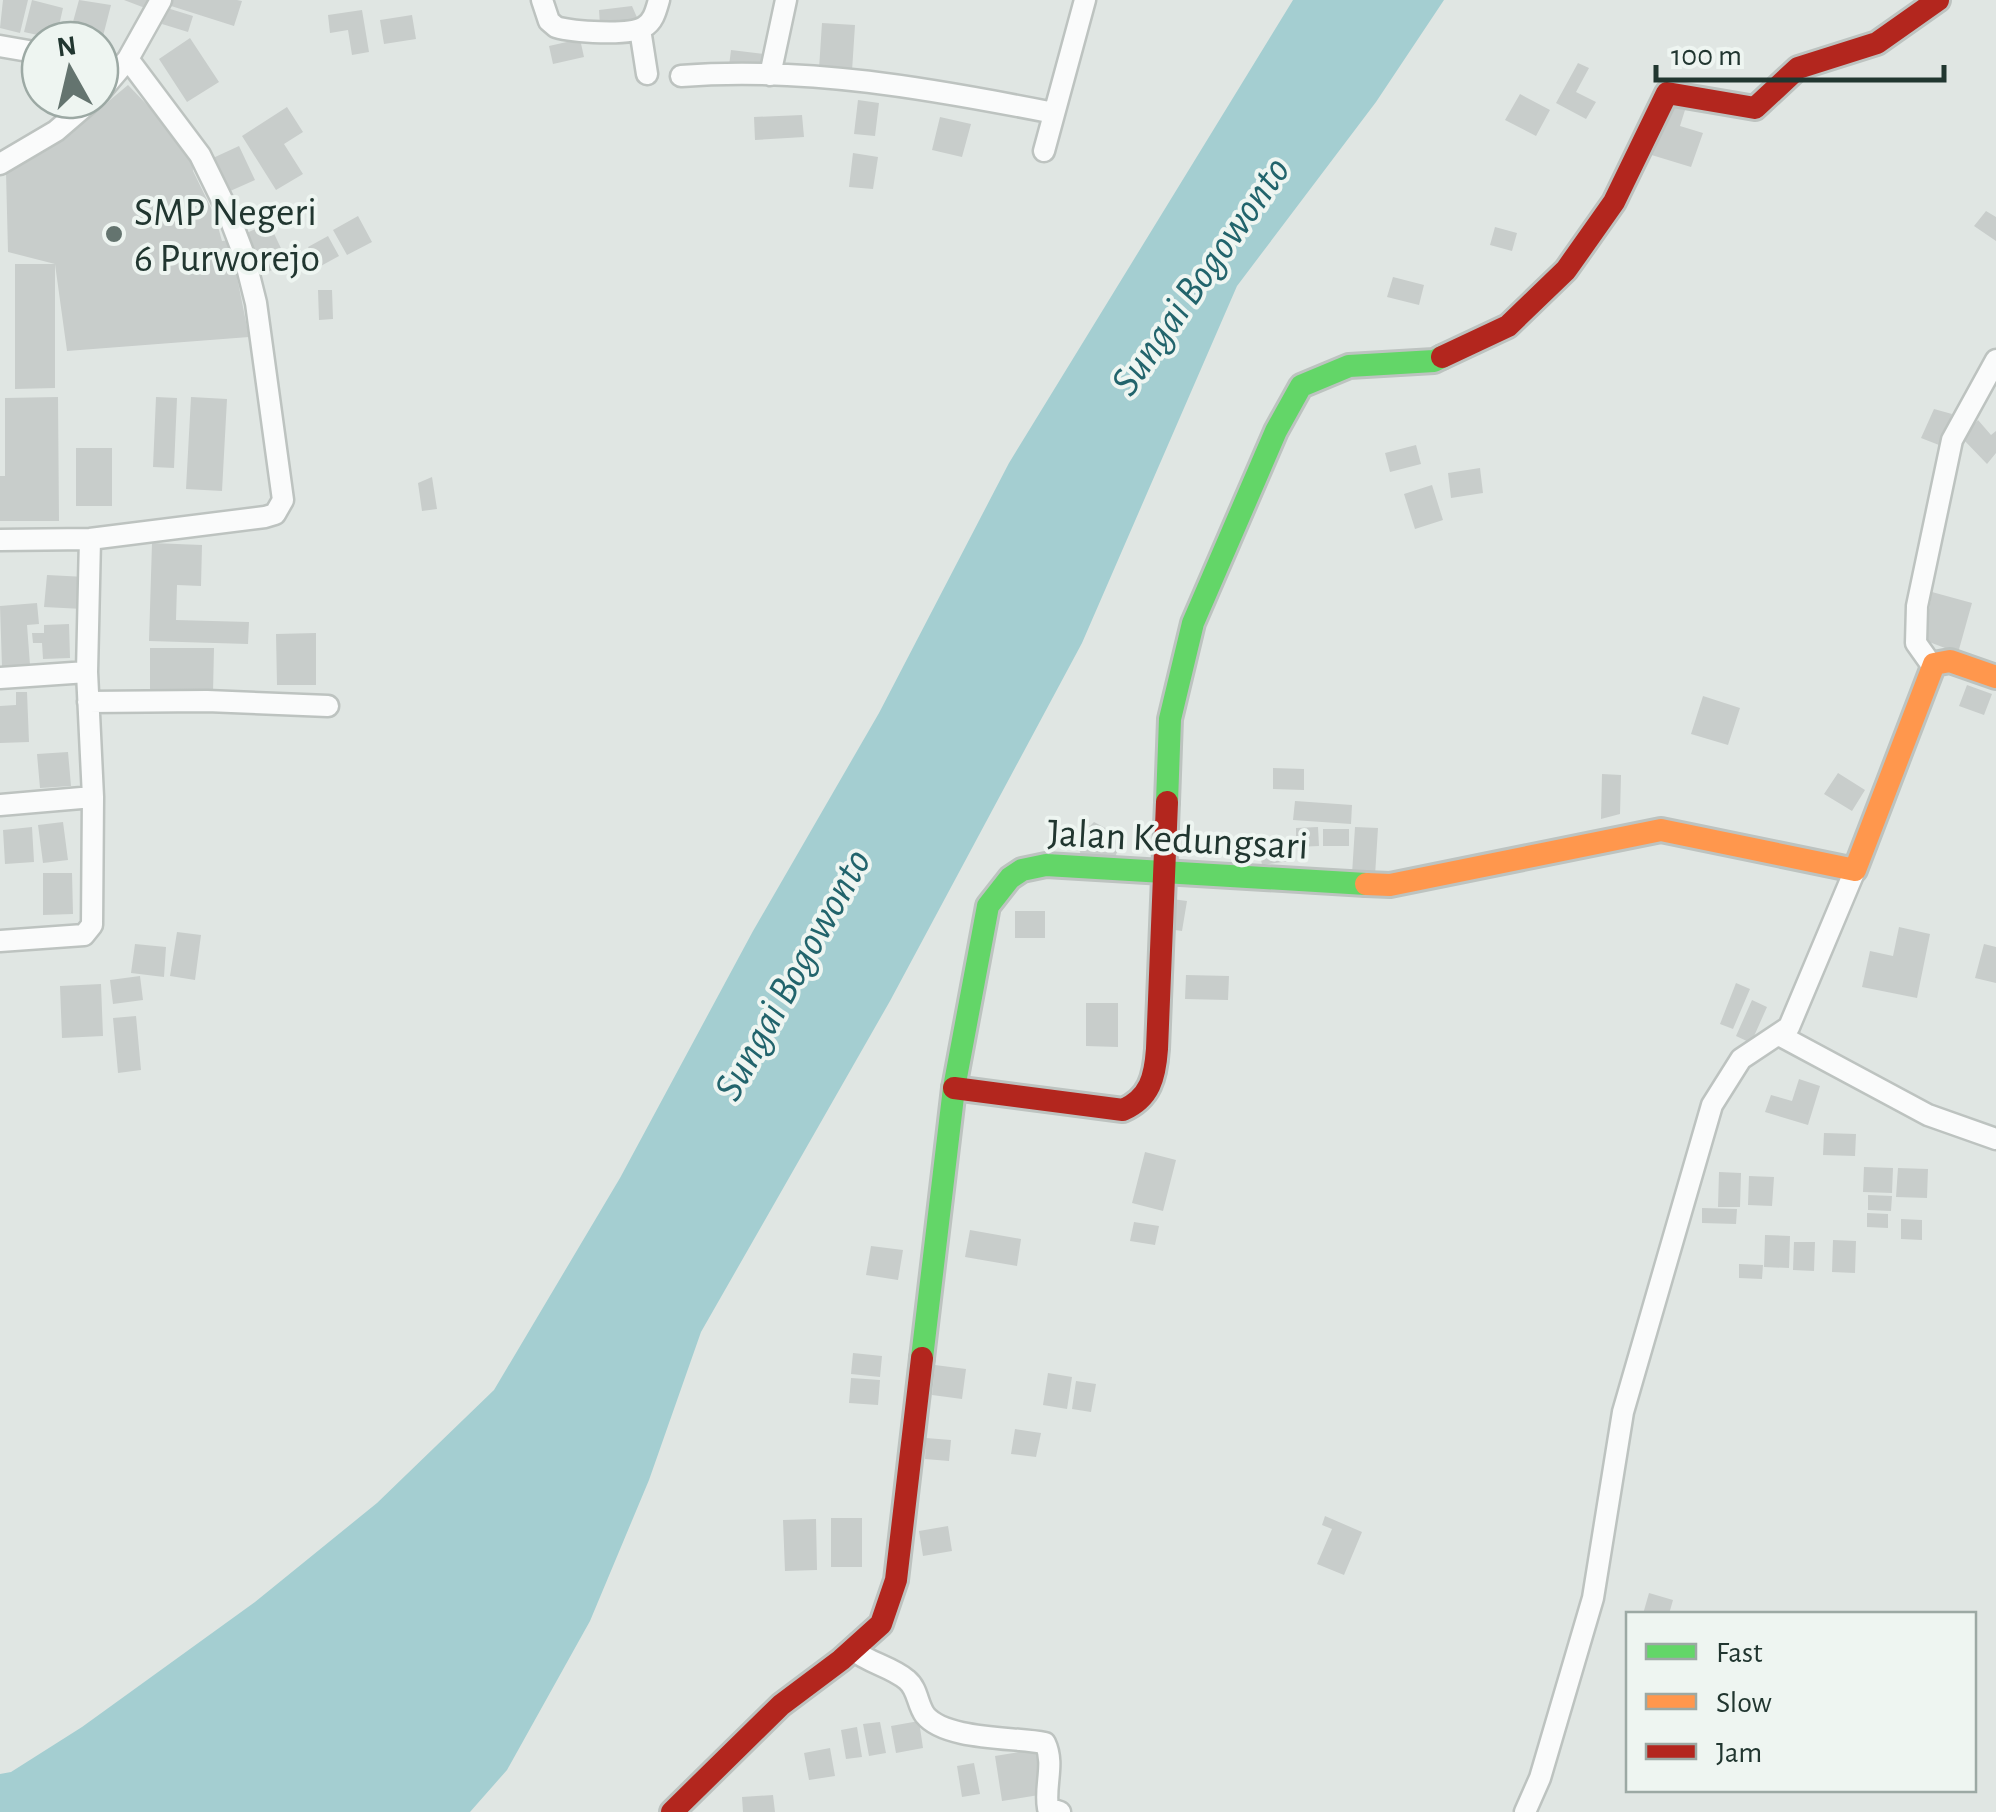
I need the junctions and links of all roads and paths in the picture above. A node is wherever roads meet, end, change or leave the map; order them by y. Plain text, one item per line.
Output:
1 (161, 0) edge
2 (542, 0) edge
3 (659, 0) edge
4 (786, 0) edge
5 (1085, 0) edge
6 (1938, 0) edge
7 (640, 29) junction
8 (120, 58) edge
9 (120, 68) edge
10 (647, 74) dead end
11 (770, 74) junction
12 (681, 76) dead end
13 (1054, 113) junction
14 (69, 120) edge
15 (1044, 151) dead end
16 (0, 164) edge
17 (1996, 360) edge
18 (90, 539) junction
19 (0, 540) edge
20 (1936, 664) junction
21 (88, 672) junction
22 (1996, 677) edge
23 (0, 678) edge
24 (88, 702) junction
25 (328, 706) dead end
26 (93, 798) junction
27 (0, 806) edge
28 (1855, 870) junction
29 (1162, 872) junction
30 (0, 941) edge
31 (1778, 1035) junction
32 (954, 1088) junction
33 (1996, 1140) edge
34 (853, 1650) junction
35 (672, 1812) edge
36 (1060, 1812) edge
37 (1525, 1812) edge

1 - 8 street
2 - 7 street
3 - 7 street
4 - 11 street
5 - 13 street
6 - 29 street
7 - 10 street
9 - 18 street
11 - 12 street
11 - 13 street
13 - 15 street
14 - 16 street
17 - 20 street
18 - 19 street
18 - 21 street
20 - 22 street
20 - 28 street
21 - 23 street
21 - 24 street
24 - 25 street
24 - 26 street
26 - 27 street
26 - 30 street
28 - 29 street, Jalan Kedungsari
28 - 31 street
29 - 32 street, Jalan Kedungsari
29 - 32 street
31 - 33 street
31 - 37 street
32 - 34 street, Jalan Kedungsari
34 - 35 street, Jalan Kedungsari
34 - 36 street

